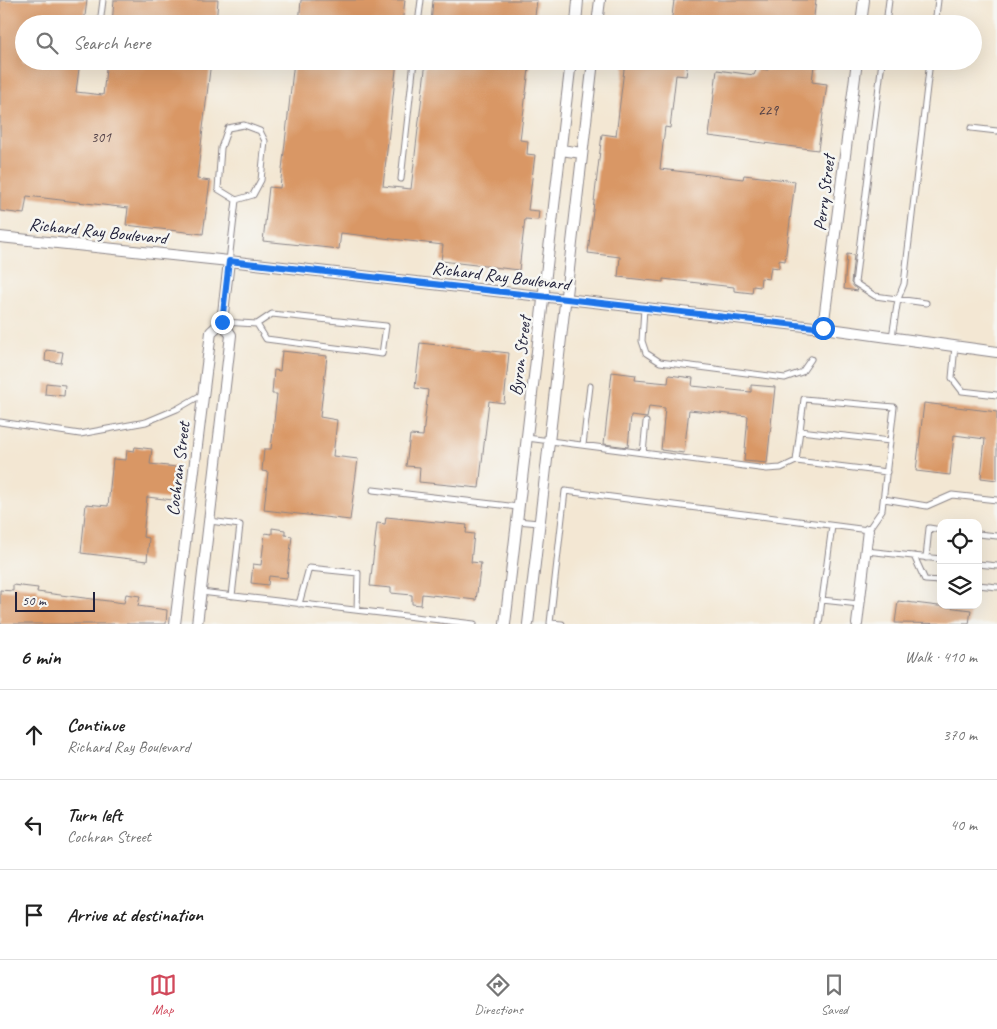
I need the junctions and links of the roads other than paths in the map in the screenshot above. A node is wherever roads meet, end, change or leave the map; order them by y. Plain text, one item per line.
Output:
1 (103, 0) edge
2 (421, 0) edge
3 (578, 0) edge
4 (600, 0) edge
5 (864, 0) edge
6 (889, 0) edge
7 (938, 0) edge
8 (101, 15) edge
9 (419, 15) edge
10 (577, 15) edge
11 (598, 15) edge
12 (862, 15) edge
13 (887, 15) edge
14 (936, 15) edge
15 (413, 70) edge
16 (570, 70) edge
17 (592, 70) edge
18 (856, 70) edge
19 (881, 70) edge
20 (929, 70) edge
21 (971, 128) dead end
22 (997, 131) edge
23 (561, 150) junction
24 (582, 153) junction
25 (401, 179) dead end
26 (236, 200) junction
27 (0, 237) edge
28 (229, 261) junction
29 (544, 297) junction
30 (898, 299) junction
31 (566, 300) junction
32 (926, 303) dead end
33 (644, 308) junction
34 (222, 322) junction
35 (257, 324) junction
36 (823, 328) junction
37 (892, 338) junction
38 (955, 346) junction
39 (997, 352) edge
40 (811, 359) dead end
41 (590, 386) dead end
42 (203, 394) junction
43 (997, 395) edge
44 (0, 422) edge
45 (646, 422) dead end
46 (800, 431) junction
47 (527, 438) junction
48 (549, 440) junction
49 (890, 441) junction
50 (583, 445) junction
51 (643, 453) junction
52 (796, 461) junction
53 (887, 472) junction
54 (373, 490) dead end
55 (884, 499) junction
56 (997, 500) edge
57 (519, 507) junction
58 (209, 521) junction
59 (517, 521) junction
60 (540, 523) junction
61 (832, 526) junction
62 (937, 529) edge
63 (868, 530) junction
64 (982, 534) edge
65 (997, 536) edge
66 (865, 551) junction
67 (914, 556) junction
68 (926, 558) junction
69 (937, 559) edge
70 (982, 564) edge
71 (997, 566) edge
72 (937, 581) edge
73 (982, 585) edge
74 (997, 587) edge
75 (201, 592) junction
76 (232, 596) junction
77 (822, 600) junction
78 (299, 604) junction
79 (859, 604) junction
80 (357, 610) junction
81 (176, 624) edge
82 (197, 624) edge
83 (474, 624) edge
84 (505, 624) edge
85 (528, 624) edge
86 (562, 624) edge
87 (819, 624) edge
88 (856, 624) edge

1 - 8 lane
2 - 9 lane
3 - 10 street
4 - 11 street
5 - 12 street
6 - 13 lane
7 - 14 lane
15 - 25 lane
16 - 23 street, Byron Street
17 - 24 street
18 - 36 street, Perry Street
19 - 30 lane
20 - 30 lane
21 - 22 lane
23 - 24 street
23 - 29 street, Byron Street
24 - 31 street
26 - 26 lane
26 - 28 lane
27 - 28 street, Richard Ray Boulevard
28 - 29 street, Richard Ray Boulevard
28 - 34 street, Cochran Street
29 - 31 street, Richard Ray Boulevard
29 - 47 street, Byron Street
30 - 32 lane
30 - 37 lane
31 - 33 street, Richard Ray Boulevard
31 - 48 street
33 - 36 street, Richard Ray Boulevard
33 - 40 lane
34 - 35 lane
34 - 42 street, Cochran Street
34 - 58 street, Cochran Street
35 - 35 lane
36 - 37 street, Richard Ray Boulevard
37 - 38 street, Richard Ray Boulevard
38 - 39 street, Richard Ray Boulevard
38 - 43 lane
41 - 50 lane
42 - 44 lane
42 - 81 street, Cochran Street
45 - 51 lane
46 - 49 lane
46 - 49 lane
46 - 52 lane
47 - 48 lane
47 - 57 street, Byron Street
48 - 50 lane
48 - 60 street
49 - 53 lane
50 - 51 lane
51 - 52 lane
52 - 53 lane
53 - 55 lane
54 - 57 lane
55 - 56 lane
55 - 63 lane
57 - 59 street, Byron Street
58 - 75 street, Cochran Street
58 - 76 lane
59 - 60 lane
59 - 84 street, Byron Street
60 - 85 street
61 - 63 lane
61 - 77 lane
61 - 86 lane
62 - 68 lane
63 - 66 street
64 - 65 lane
66 - 67 lane
66 - 79 street
67 - 68 lane
67 - 72 lane
68 - 69 lane
70 - 71 lane
73 - 74 lane
75 - 76 lane
75 - 82 street, Cochran Street
76 - 78 lane
77 - 79 lane
77 - 87 lane
78 - 80 lane
78 - 80 lane
79 - 88 street
80 - 83 lane

